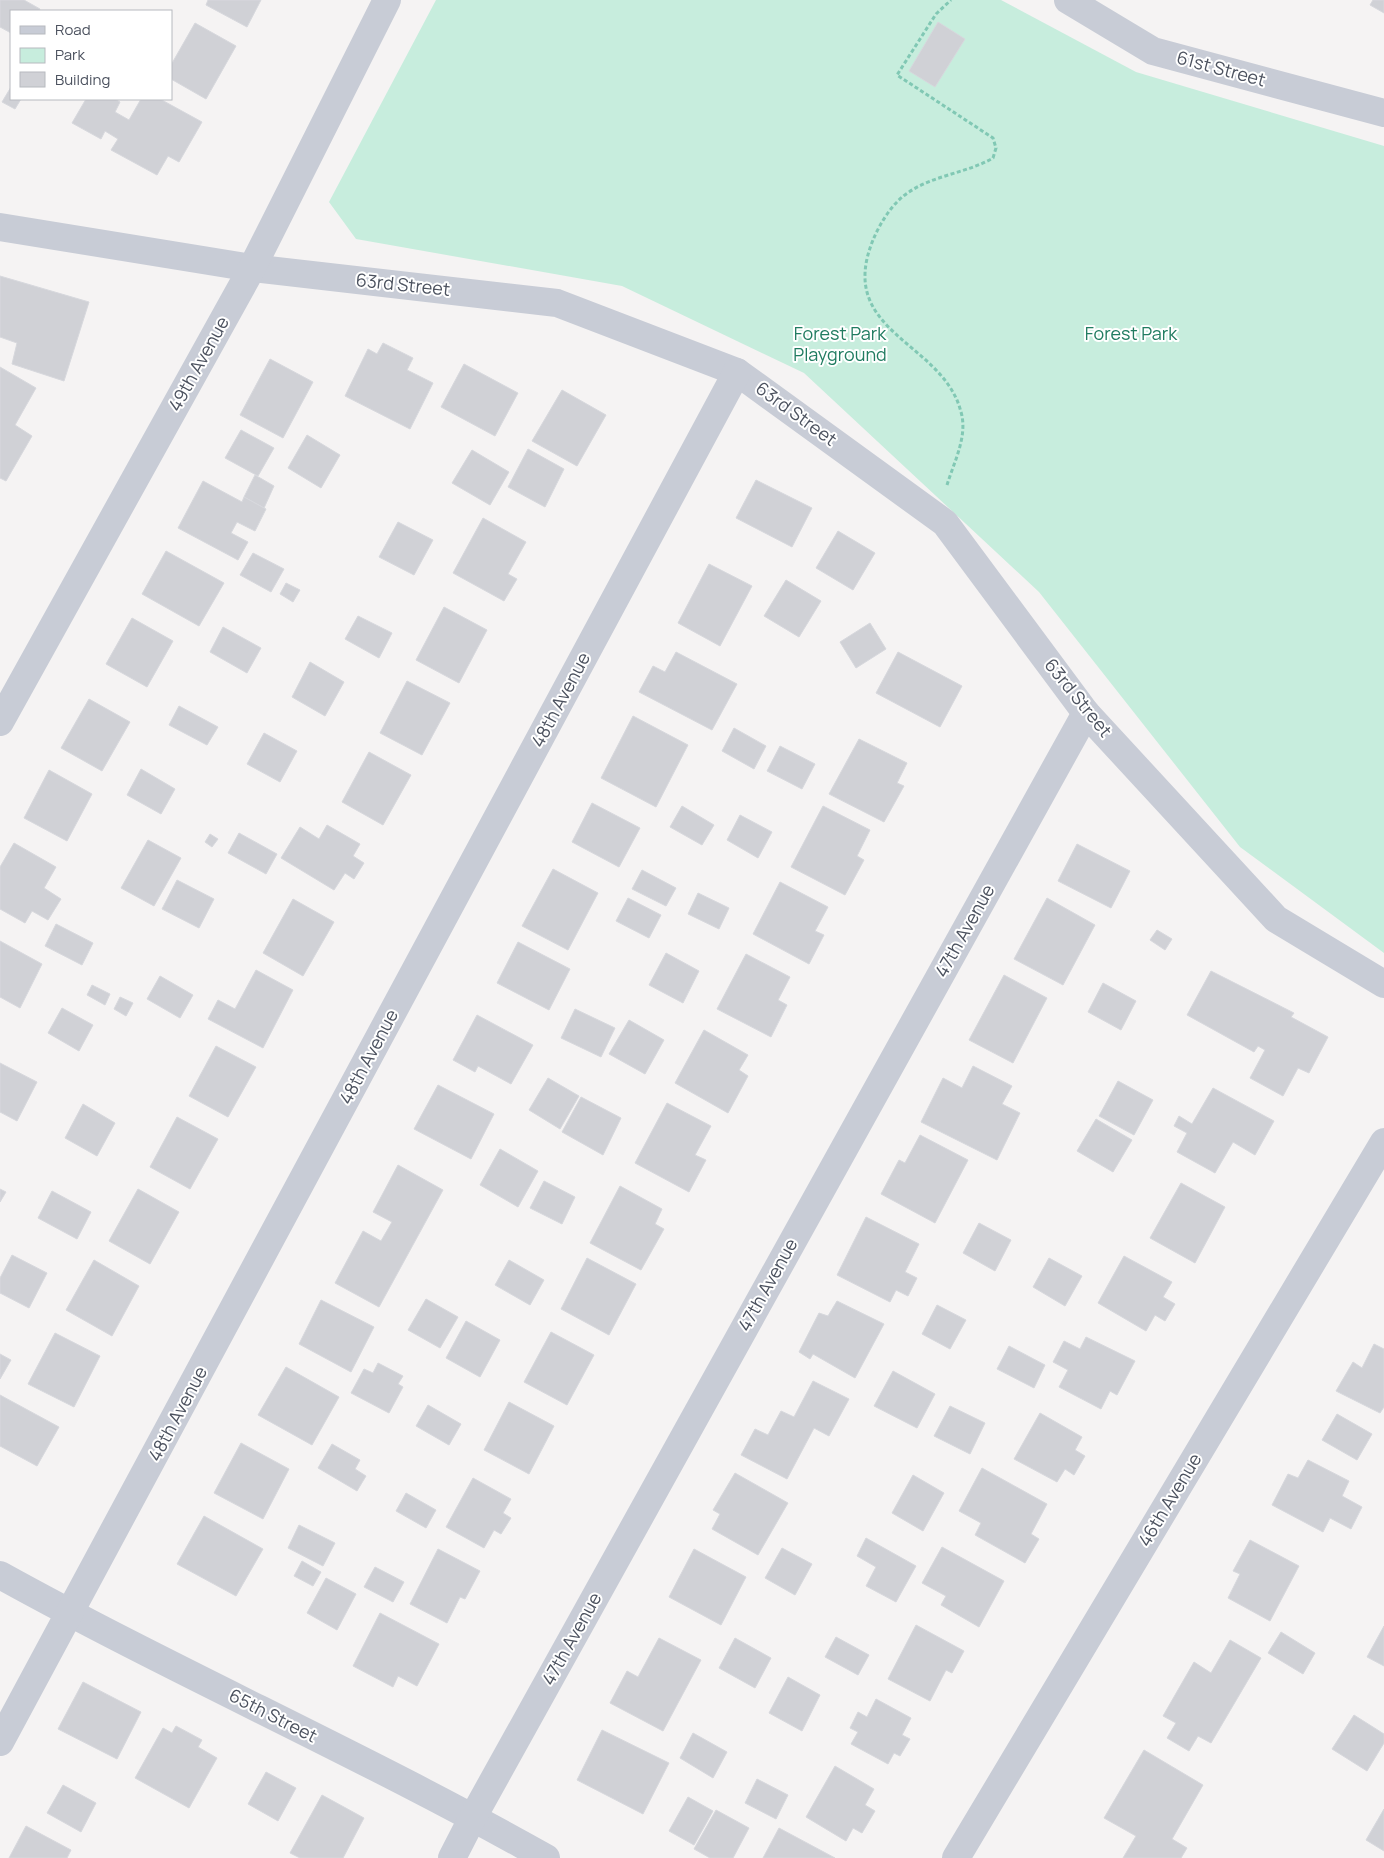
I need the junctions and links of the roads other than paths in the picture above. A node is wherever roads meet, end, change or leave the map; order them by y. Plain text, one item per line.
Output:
1 (387, 0) edge
2 (1068, 0) edge
3 (1384, 114) edge
4 (0, 227) edge
5 (252, 268) junction
6 (737, 372) junction
7 (1086, 713) junction
8 (0, 722) edge
9 (1384, 984) edge
10 (1384, 1142) edge
11 (0, 1575) edge
12 (70, 1614) junction
13 (0, 1742) edge
14 (473, 1817) junction
15 (452, 1858) edge
16 (546, 1858) edge
17 (956, 1858) edge

1 - 5 street, 49th Avenue
2 - 3 street, 61st Street
4 - 5 street, 63rd Street
5 - 6 street, 63rd Street
5 - 8 street, 49th Avenue
6 - 7 street, 63rd Street
6 - 12 street, 48th Avenue
7 - 9 street, 63rd Street
7 - 14 street, 47th Avenue
10 - 17 street, 46th Avenue
11 - 12 street, 65th Street
12 - 13 street, 48th Avenue
12 - 14 street, 65th Street
14 - 15 street, 47th Avenue
14 - 16 street, 65th Street

